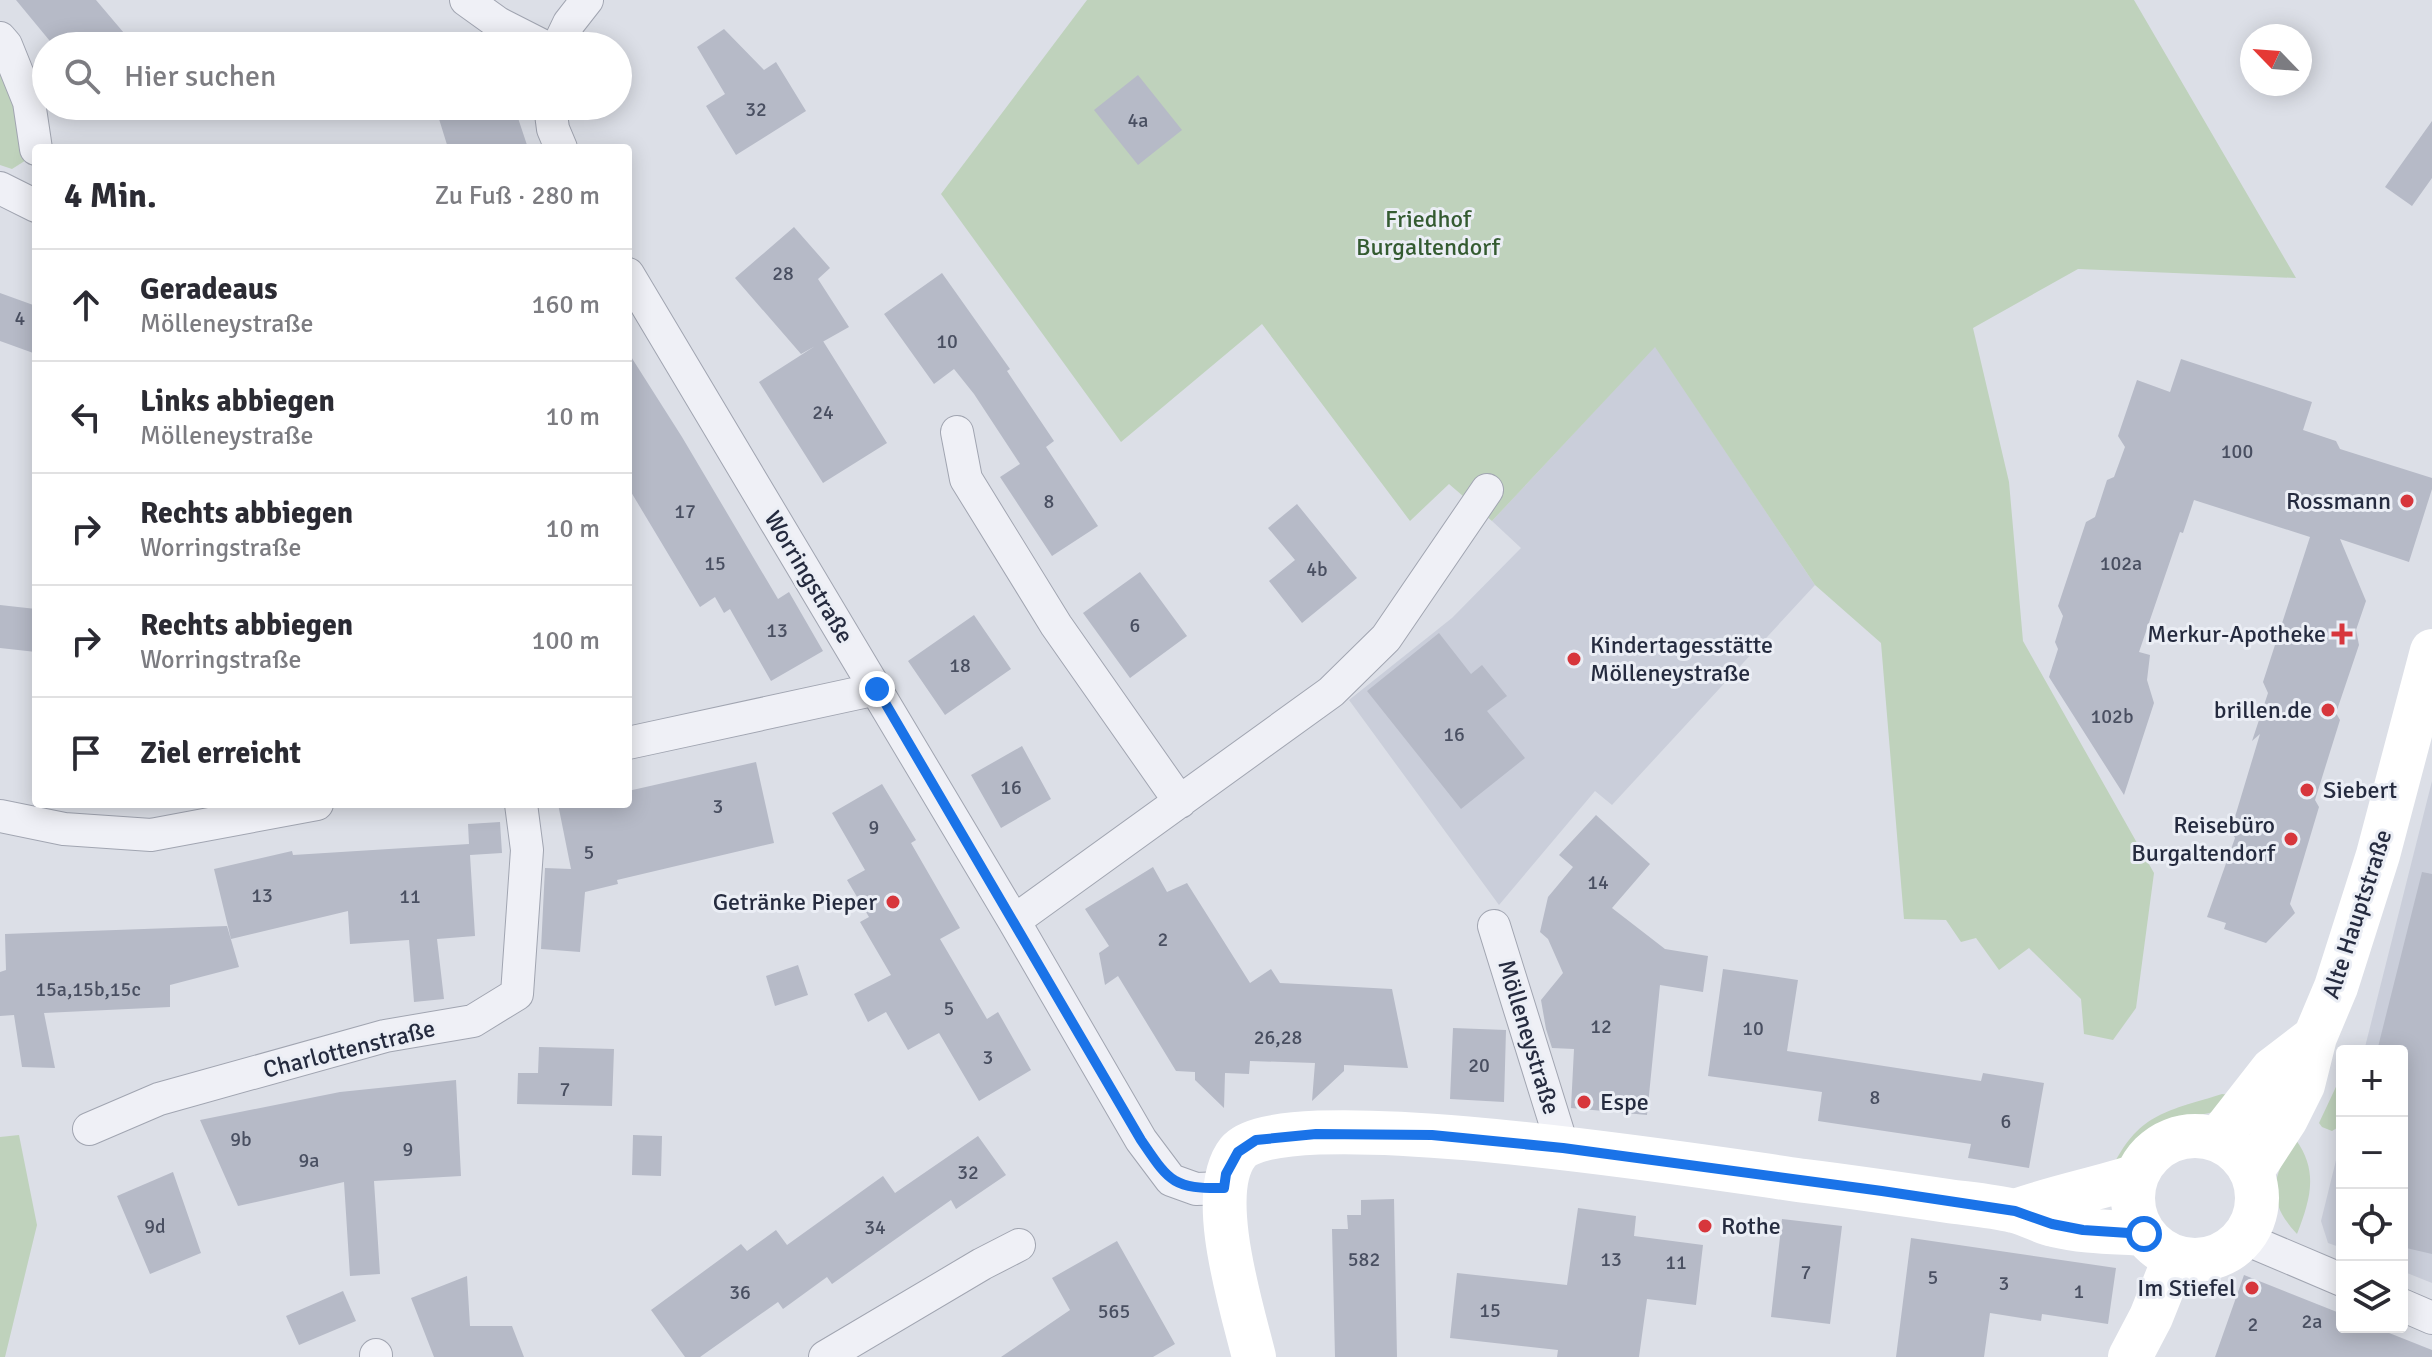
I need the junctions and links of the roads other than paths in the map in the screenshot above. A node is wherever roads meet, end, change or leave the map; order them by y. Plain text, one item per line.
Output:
1 (466, 0) edge
2 (587, 0) edge
3 (516, 32) edge
4 (565, 32) edge
5 (0, 38) edge
6 (552, 120) edge
7 (35, 144) edge
8 (559, 144) edge
9 (0, 188) edge
10 (32, 204) edge
11 (632, 281) edge
12 (957, 432) dead end
13 (1487, 490) dead end
14 (2432, 651) edge
15 (877, 689) junction
16 (632, 742) edge
17 (1180, 802) junction
18 (296, 808) edge
19 (522, 808) edge
20 (0, 816) edge
21 (1014, 921) junction
22 (1494, 926) dead end
23 (2315, 1037) junction
24 (89, 1129) dead end
25 (2218, 1139) junction
26 (1563, 1148) junction
27 (2252, 1171) junction
28 (2137, 1176) junction
29 (1224, 1188) junction
30 (2015, 1211) junction
31 (2243, 1238) junction
32 (1019, 1245) dead end
33 (2159, 1246) junction
34 (2336, 1277) edge
35 (2408, 1308) edge
36 (2432, 1318) edge
37 (825, 1357) edge
38 (1254, 1357) edge
39 (2130, 1357) edge

1 - 3 street
2 - 4 street
5 - 7 street
6 - 8 street
9 - 10 street
11 - 15 street, Worringstraße
12 - 17 street
13 - 17 street
14 - 23 main road, Alte Hauptstraße
15 - 16 street
15 - 21 street, Worringstraße
17 - 21 street
18 - 20 street
19 - 24 street, Charlottenstraße
21 - 29 street, Worringstraße
22 - 26 street, Mölleneystraße
23 - 25 main road, Alte Hauptstraße
23 - 27 main road, Alte Hauptstraße
25 - 27 main road
25 - 28 main road
26 - 29 main road, Mölleneystraße
26 - 30 main road, Mölleneystraße
27 - 31 main road
28 - 30 main road, Mölleneystraße
28 - 33 main road
29 - 38 main road
30 - 33 main road, Mölleneystraße
31 - 33 main road
31 - 34 street
32 - 37 street
33 - 39 main road
35 - 36 street

